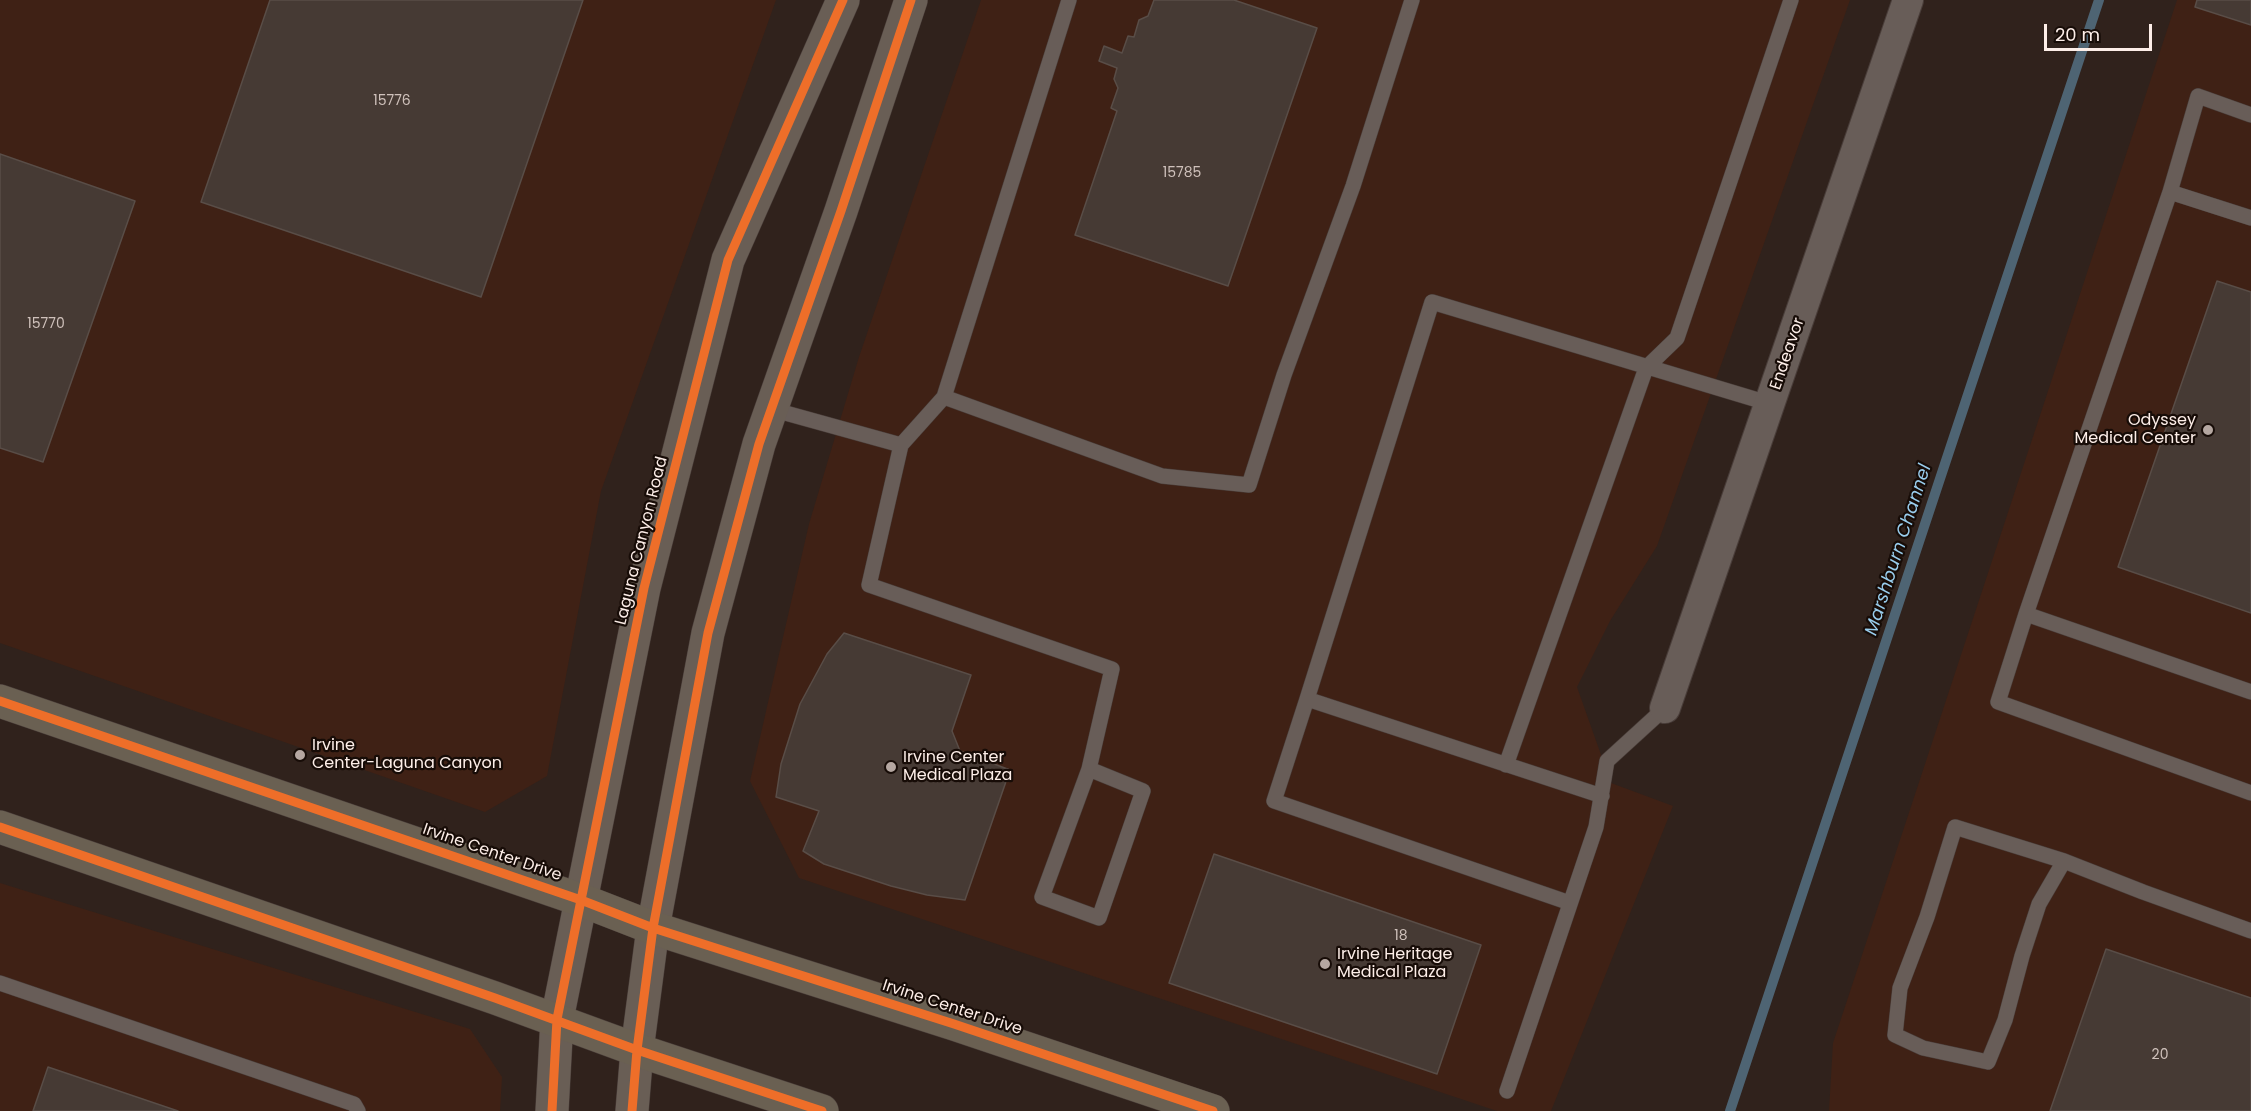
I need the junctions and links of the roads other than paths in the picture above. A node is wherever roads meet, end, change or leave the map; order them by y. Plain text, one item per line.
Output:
1 (843, 0) edge
2 (911, 0) edge
3 (1069, 0) edge
4 (1412, 0) edge
5 (1791, 0) edge
6 (1908, 0) edge
7 (2251, 115) edge
8 (2170, 192) junction
9 (2251, 218) edge
10 (1647, 368) junction
11 (944, 398) junction
12 (1771, 404) junction
13 (771, 409) junction
14 (901, 445) junction
15 (2026, 614) junction
16 (2251, 692) edge
17 (1307, 699) junction
18 (0, 701) edge
19 (1665, 708) joint
20 (1506, 765) junction
21 (1089, 769) junction
22 (2251, 793) edge
23 (1602, 796) junction
24 (0, 827) edge
25 (2064, 861) junction
26 (580, 900) junction
27 (1570, 903) junction
28 (653, 927) junction
29 (2251, 931) edge
30 (0, 983) edge
31 (557, 1019) junction
32 (637, 1050) junction
33 (1507, 1091) dead end
34 (358, 1111) edge
35 (552, 1111) edge
36 (632, 1111) edge
37 (822, 1111) edge
38 (1213, 1111) edge

1 - 26 main road, Laguna Canyon Road
2 - 13 main road
3 - 11 lane
4 - 11 lane
5 - 10 lane
6 - 12 street, Endeavor
7 - 8 lane
8 - 9 lane
8 - 15 lane
10 - 12 lane
10 - 17 lane
10 - 20 lane
11 - 14 lane
12 - 19 street, Endeavor
13 - 14 lane
13 - 28 main road
14 - 21 lane
15 - 16 lane
15 - 22 lane
17 - 20 lane
17 - 27 lane
18 - 26 main road, Irvine Center Drive
19 - 23 lane
20 - 23 lane
21 - 21 lane
23 - 27 lane
24 - 31 main road
25 - 25 lane
25 - 29 lane
26 - 28 main road, Irvine Center Drive
26 - 31 main road, Laguna Canyon Road
27 - 33 lane
28 - 32 main road
28 - 38 main road, Irvine Center Drive
30 - 34 lane
31 - 32 main road
31 - 35 main road, Laguna Canyon Road
32 - 36 main road
32 - 37 main road

